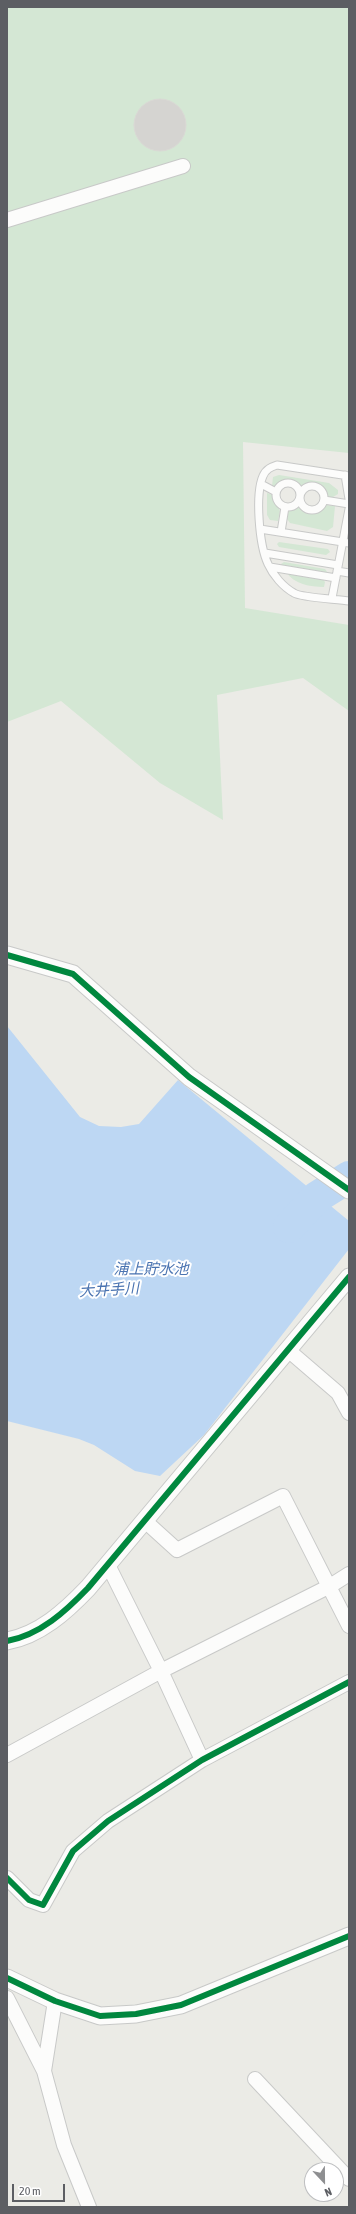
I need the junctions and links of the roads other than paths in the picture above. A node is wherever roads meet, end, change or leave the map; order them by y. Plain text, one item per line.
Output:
1 (183, 166) dead end
2 (7, 220) edge
3 (347, 475) edge
4 (261, 484) junction
5 (276, 492) junction
6 (300, 497) junction
7 (349, 499) edge
8 (324, 500) junction
9 (349, 504) edge
10 (285, 507) junction
11 (349, 509) edge
12 (260, 529) junction
13 (281, 532) junction
14 (346, 542) edge
15 (266, 553) junction
16 (270, 567) junction
17 (337, 571) junction
18 (349, 573) edge
19 (332, 598) junction
20 (349, 600) edge
21 (7, 955) edge
22 (349, 1190) edge
23 (349, 1277) edge
24 (288, 1350) junction
25 (343, 1389) edge
26 (349, 1413) edge
27 (145, 1521) junction
28 (108, 1565) junction
29 (349, 1574) edge
30 (330, 1586) junction
31 (349, 1626) edge
32 (7, 1641) edge
33 (161, 1671) junction
34 (349, 1682) edge
35 (7, 1755) edge
36 (202, 1760) junction
37 (7, 1878) edge
38 (349, 1936) edge
39 (7, 1978) edge
40 (7, 1998) edge
41 (55, 2001) junction
42 (44, 2071) junction
43 (255, 2079) dead end
44 (349, 2179) edge
45 (89, 2207) edge

1 - 2 street
3 - 4 lane
3 - 7 lane
4 - 5 lane
4 - 12 lane
5 - 6 lane
5 - 10 lane
6 - 8 lane
6 - 8 lane
6 - 10 lane
8 - 9 lane
10 - 13 lane
11 - 14 lane
12 - 13 lane
12 - 15 lane
13 - 14 lane
14 - 17 lane
15 - 16 lane
15 - 17 lane
16 - 17 lane
16 - 19 lane
17 - 18 lane
17 - 19 lane
19 - 20 lane
21 - 22 street
23 - 24 street
24 - 25 street
24 - 27 street
25 - 26 street
27 - 28 street
27 - 30 street
28 - 32 street
28 - 33 street
29 - 30 street
30 - 31 street
30 - 33 street
33 - 35 street
33 - 36 street
34 - 36 street
36 - 37 street
38 - 41 street
39 - 41 street
40 - 42 street
41 - 42 street
42 - 45 street
43 - 44 street

